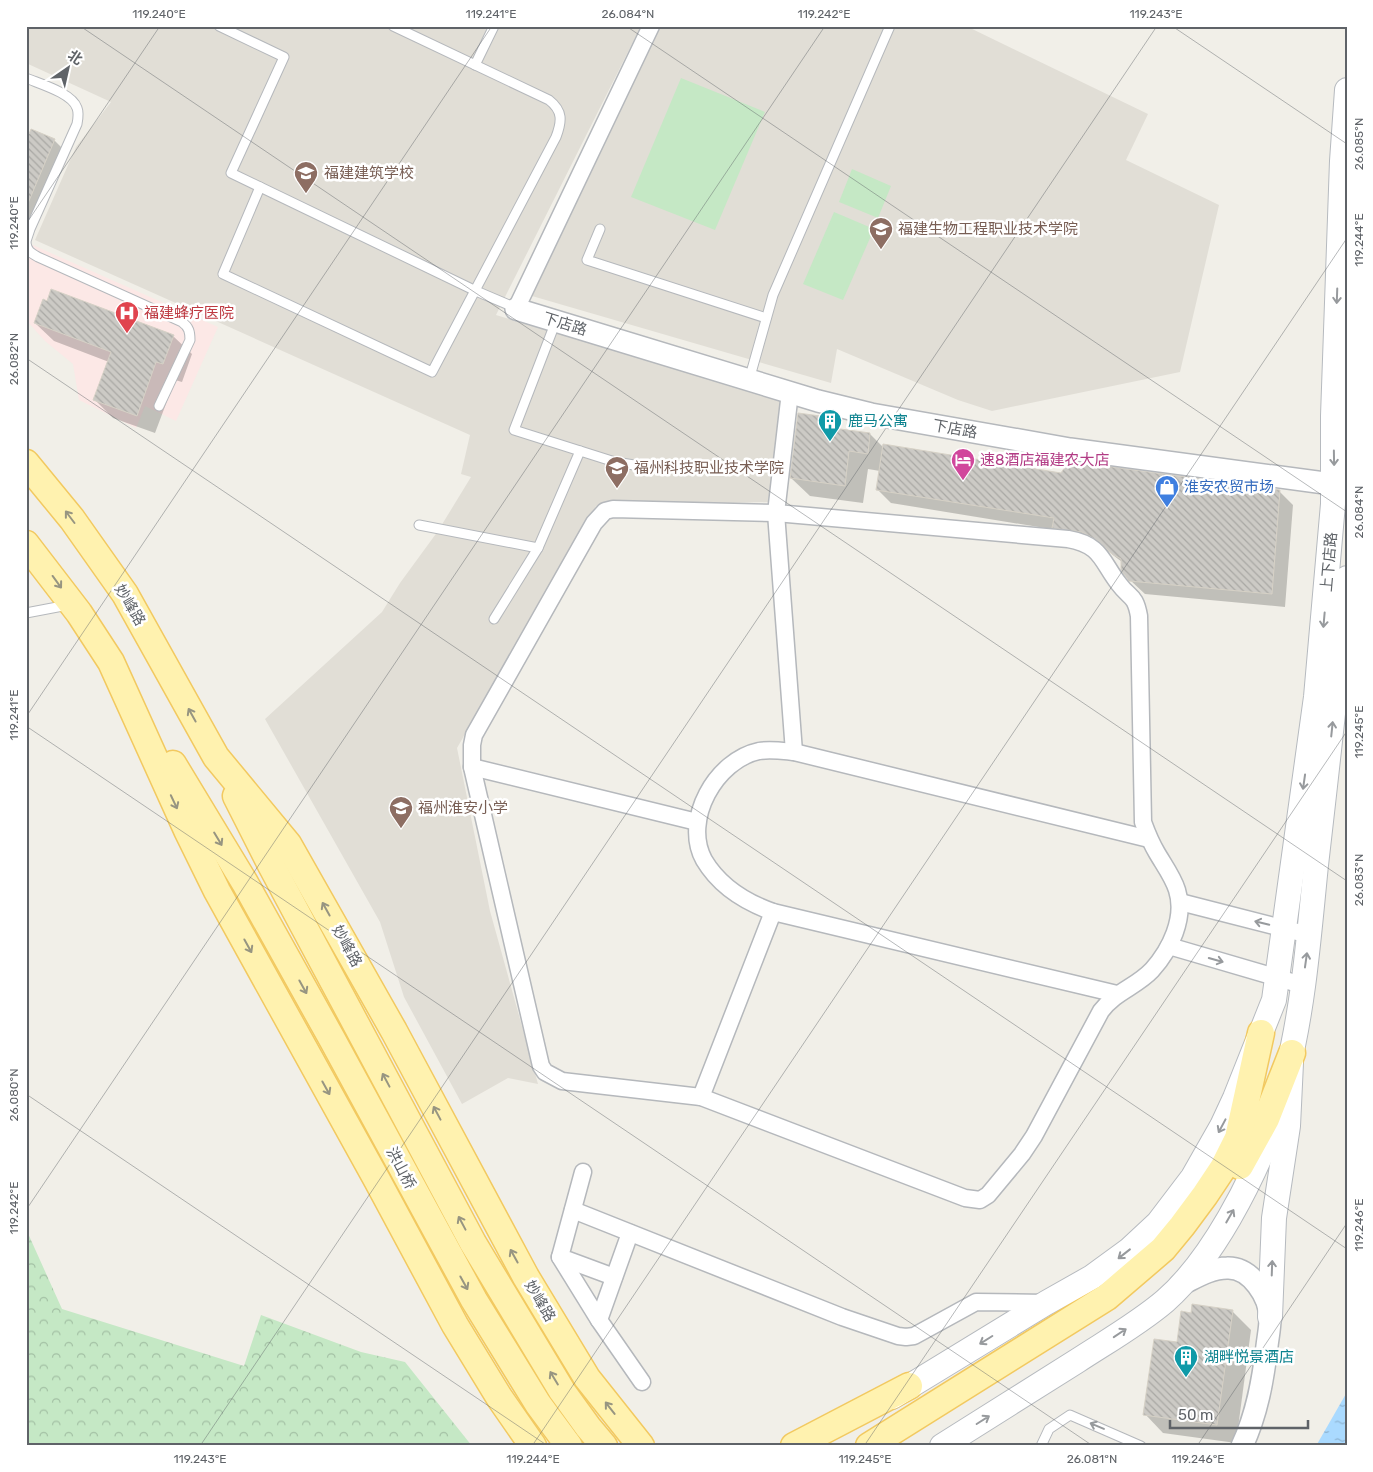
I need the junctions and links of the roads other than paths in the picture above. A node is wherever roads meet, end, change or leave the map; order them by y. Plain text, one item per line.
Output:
1 (219, 26) edge
2 (393, 26) edge
3 (494, 26) edge
4 (651, 26) edge
5 (890, 26) edge
6 (475, 65) junction
7 (26, 78) edge
8 (1347, 90) edge
9 (260, 187) junction
10 (600, 228) dead end
11 (26, 242) edge
12 (476, 291) junction
13 (516, 309) junction
14 (766, 318) junction
15 (556, 321) junction
16 (749, 380) junction
17 (790, 392) junction
18 (159, 406) dead end
19 (580, 451) junction
20 (26, 462) edge
21 (647, 467) dead end
22 (1340, 486) edge
23 (776, 513) junction
24 (418, 525) dead end
25 (26, 544) edge
26 (538, 548) junction
27 (1347, 578) edge
28 (73, 604) junction
29 (26, 613) edge
30 (494, 619) dead end
31 (111, 662) junction
32 (794, 752) junction
33 (216, 757) junction
34 (472, 767) junction
35 (697, 822) junction
36 (1149, 839) junction
37 (1180, 902) junction
38 (773, 912) junction
39 (1285, 928) junction
40 (1309, 935) junction
41 (1169, 946) junction
42 (1277, 977) junction
43 (1302, 985) junction
44 (1117, 994) junction
45 (1261, 1033) junction
46 (1292, 1054) junction
47 (701, 1097) junction
48 (583, 1172) dead end
49 (573, 1210) junction
50 (630, 1232) junction
51 (560, 1256) junction
52 (614, 1277) junction
53 (1180, 1285) junction
54 (1046, 1303) junction
55 (1270, 1317) junction
56 (599, 1320) junction
57 (642, 1382) dead end
58 (910, 1386) junction
59 (533, 1446) edge
60 (569, 1446) edge
61 (604, 1446) edge
62 (642, 1446) edge
63 (794, 1446) edge
64 (820, 1446) edge
65 (869, 1446) edge
66 (888, 1446) edge
67 (942, 1446) edge
68 (1041, 1446) edge
69 (1142, 1446) edge
70 (1242, 1446) edge

1 - 9 lane
2 - 6 lane
3 - 6 lane
4 - 13 street
5 - 14 lane
6 - 12 lane
7 - 11 lane
8 -> 22 main road, 上下店路
9 - 12 lane
9 - 12 lane
10 - 14 lane
11 - 18 lane
12 - 13 lane
13 - 15 street, 下店路
14 - 16 lane
15 - 16 street, 下店路
15 - 19 lane
16 - 17 street, 下店路
17 - 22 street, 下店路
17 - 23 street
19 - 21 lane
19 - 26 lane
33 -> 20 main road, 妙峰路
22 -> 39 main road, 上下店路
23 - 32 street
23 - 34 street
23 - 36 street
24 - 26 lane
25 -> 28 main road
26 - 30 lane
40 -> 27 main road, 上下店路
28 - 29 lane
28 - 31 main road
31 -> 59 main road
31 -> 60 main road, 洪山桥
32 - 35 street
32 - 36 street
61 -> 33 main road
62 -> 33 main road, 妙峰路
34 - 35 street
34 - 47 street
35 - 38 street
36 - 37 street
39 -> 37 street
37 - 41 street
38 - 44 street
38 - 47 street
39 - 40 street
39 - 42 main road, 上下店路
43 -> 40 main road, 上下店路
41 -> 42 street
41 - 44 street
42 - 43 street
42 - 45 main road, 上下店路
43 - 46 main road, 上下店路
44 - 47 street
45 -> 54 main road, 上下店路
45 - 65 main road
53 -> 46 main road
55 -> 46 main road
46 - 66 main road
48 - 49 street
49 - 50 street
49 - 51 street
50 - 52 street
50 - 54 street
51 - 52 street
51 - 56 street
52 - 56 street
53 - 55 street
67 -> 53 main road
54 -> 58 main road, 上下店路
55 - 70 street
56 - 57 street
58 - 63 main road
58 - 64 main road, 上下店路
69 -> 68 lane

